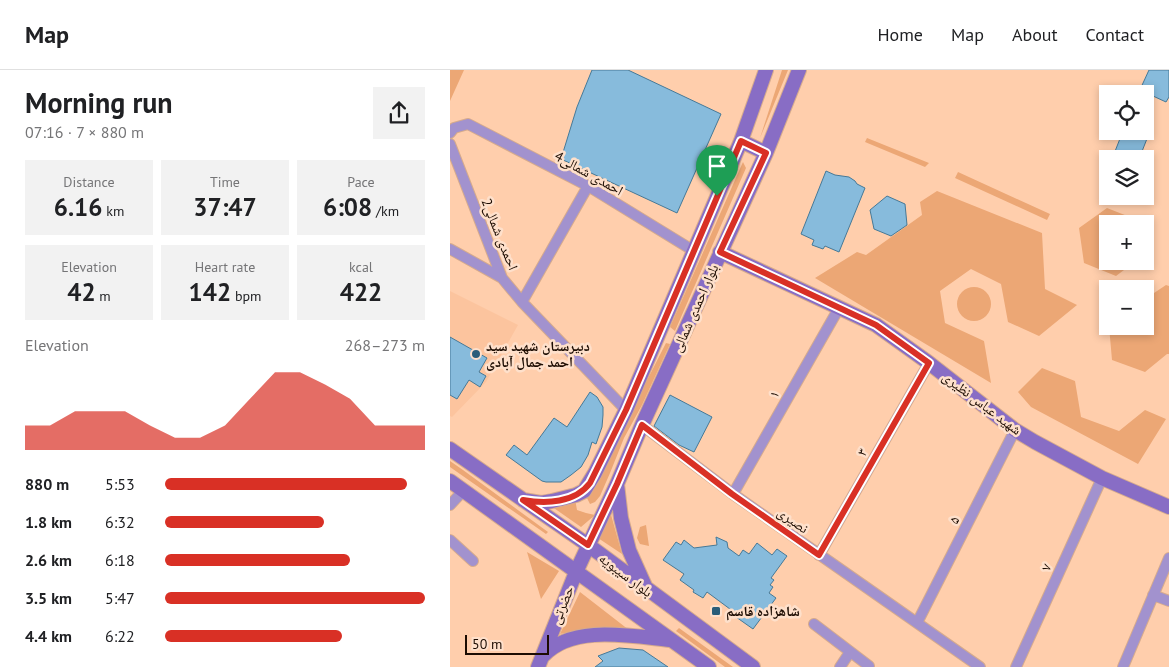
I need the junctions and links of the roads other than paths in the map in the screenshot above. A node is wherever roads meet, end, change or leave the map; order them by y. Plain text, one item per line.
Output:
1 (766, 70) edge
2 (799, 70) edge
3 (450, 133) edge
4 (741, 141) junction
5 (450, 144) edge
6 (766, 153) junction
7 (588, 186) junction
8 (450, 249) edge
9 (694, 251) junction
10 (720, 252) junction
11 (502, 278) junction
12 (522, 302) junction
13 (839, 308) junction
14 (929, 363) junction
15 (626, 410) junction
16 (642, 425) junction
17 (1015, 430) junction
18 (450, 449) edge
19 (1102, 478) junction
20 (450, 481) edge
21 (617, 484) junction
22 (463, 491) junction
23 (732, 494) junction
24 (523, 500) junction
25 (450, 505) edge
26 (1169, 507) edge
27 (450, 540) edge
28 (588, 545) junction
29 (819, 555) junction
30 (1169, 558) edge
31 (473, 561) dead end
32 (576, 572) junction
33 (647, 590) junction
34 (1153, 596) junction
35 (1169, 601) edge
36 (917, 623) junction
37 (814, 624) dead end
38 (671, 640) junction
39 (850, 652) junction
40 (540, 662) edge
41 (869, 666) dead end
42 (709, 667) edge
43 (753, 667) edge
44 (840, 667) edge
45 (980, 667) edge
46 (1016, 667) edge
47 (1123, 667) edge

1 - 4 main road, بلوار احمدی شمالی
2 - 6 main road, بلوار احمدی شمالی
3 - 7 street, 4احمدی شمالی
4 - 6 main road
4 - 9 main road, بلوار احمدی شمالی
5 - 11 street, 2احمدی شمالی
6 - 10 main road, بلوار احمدی شمالی
7 - 9 street, 4احمدی شمالی
7 - 12 street
8 - 11 street
9 - 15 main road, بلوار احمدی شمالی
10 - 13 main road, شهید عباس نظیری
10 - 16 main road, بلوار احمدی شمالی
11 - 12 street, 2احمدی شمالی
12 - 15 street, 2احمدی شمالی
13 - 14 main road, شهید عباس نظیری
13 - 23 street, ۱
14 - 17 main road, شهید عباس نظیری
14 - 29 street, ۳
15 - 24 main road, بلوار احمدی شمالی
16 - 21 main road, بلوار احمدی شمالی
16 - 23 street, نصیری
17 - 19 main road, شهید عباس نظیری
17 - 36 street, ۵
18 - 24 main road, بلوار سیبویه
19 - 26 main road, شهید عباس نظیری
19 - 46 street, ۷
20 - 22 main road, بلوار سیبویه
21 - 28 main road, بلوار احمدی شمالی
21 - 33 main road
22 - 25 street
22 - 32 main road, بلوار سیبویه
23 - 29 street, نصیری
24 - 28 main road, بلوار سیبویه
27 - 31 street
28 - 32 main road, حضرتی
28 - 33 main road, بلوار سیبویه
29 - 36 street, نصیری
30 - 34 street
32 - 38 main road, بلوار سیبویه
32 - 40 main road, حضرتی
33 - 43 main road, بلوار سیبویه
34 - 35 street
34 - 47 street
36 - 45 street, نصیری
37 - 39 street
38 - 40 main road
38 - 42 main road, بلوار سیبویه
39 - 41 street
39 - 44 street

